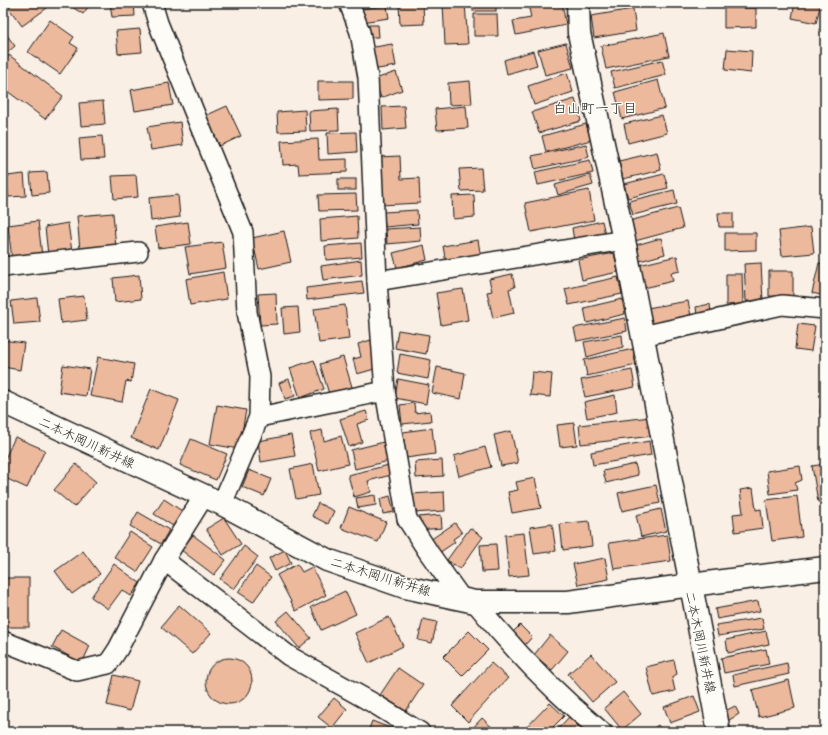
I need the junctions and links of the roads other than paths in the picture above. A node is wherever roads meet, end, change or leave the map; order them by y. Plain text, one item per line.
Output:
1 (152, 3) edge
2 (349, 3) edge
3 (578, 3) edge
4 (624, 240) junction
5 (138, 252) dead end
6 (3, 267) edge
7 (377, 281) junction
8 (825, 309) edge
9 (642, 336) junction
10 (385, 391) junction
11 (3, 402) edge
12 (259, 417) junction
13 (213, 500) junction
14 (164, 560) junction
15 (825, 568) edge
16 (691, 585) junction
17 (468, 600) junction
18 (3, 641) edge
19 (420, 732) edge
20 (602, 732) edge
21 (719, 732) edge

1 - 12 street
2 - 7 street
3 - 4 main road
4 - 7 street
4 - 9 main road
5 - 6 street
7 - 10 street
8 - 9 street
9 - 16 main road
10 - 12 street
10 - 17 street
11 - 13 main road, 二本木岡川新井線
12 - 13 street
13 - 14 street
13 - 17 main road, 二本木岡川新井線
14 - 18 street
14 - 19 street
15 - 16 main road
16 - 17 main road, 二本木岡川新井線
16 - 21 main road, 二本木岡川新井線
17 - 20 street

